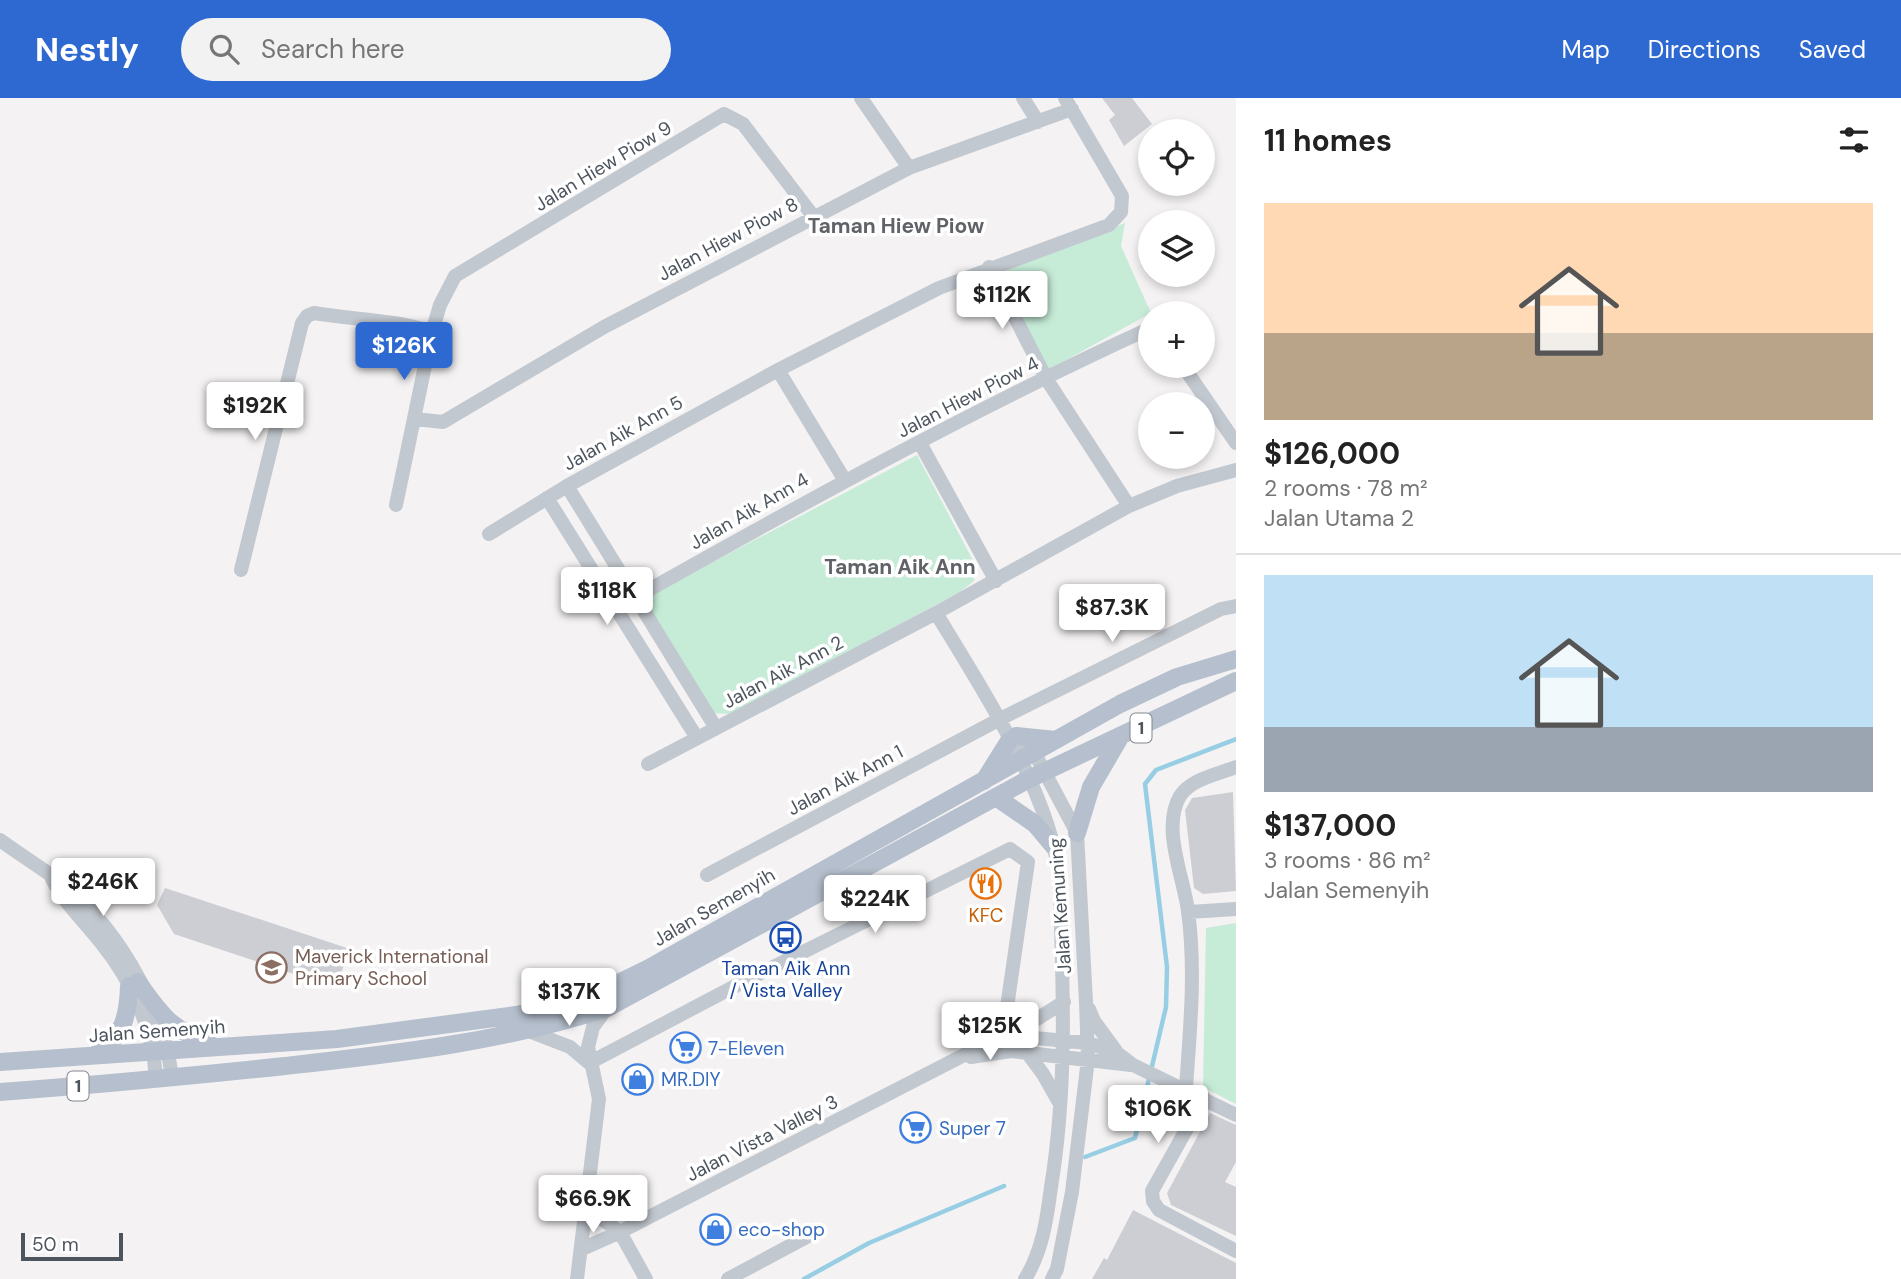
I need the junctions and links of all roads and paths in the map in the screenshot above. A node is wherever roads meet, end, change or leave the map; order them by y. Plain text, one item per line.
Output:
1 (861, 98) edge
2 (1023, 98) edge
3 (1069, 104) edge
4 (1038, 122) junction
5 (909, 168) junction
6 (813, 216) junction
7 (989, 267) junction
8 (432, 332) junction
9 (1138, 336) edge
10 (778, 370) junction
11 (1191, 378) edge
12 (1046, 380) junction
13 (415, 419) junction
14 (920, 443) junction
15 (1236, 443) edge
16 (1236, 470) edge
17 (844, 479) junction
18 (567, 486) junction
19 (547, 498) junction
20 (396, 505) dead end
21 (1129, 506) junction
22 (489, 534) dead end
23 (241, 570) dead end
24 (996, 581) junction
25 (636, 597) junction
26 (1236, 606) edge
27 (936, 613) junction
28 (1236, 659) edge
29 (1236, 681) edge
30 (1000, 719) junction
31 (716, 728) junction
32 (698, 738) junction
33 (1012, 738) junction
34 (1119, 739) junction
35 (1056, 740) junction
36 (1028, 758) junction
37 (648, 764) dead end
38 (1236, 767) edge
39 (1037, 776) junction
40 (984, 781) junction
41 (996, 797) junction
42 (1077, 833) junction
43 (0, 839) edge
44 (1056, 849) junction
45 (707, 874) dead end
46 (1236, 909) edge
47 (1189, 912) junction
48 (134, 984) junction
49 (1064, 1002) junction
50 (1087, 1002) junction
51 (1010, 1003) junction
52 (607, 1008) junction
53 (1037, 1020) junction
54 (526, 1030) junction
55 (1008, 1035) junction
56 (1065, 1040) junction
57 (1088, 1043) junction
58 (219, 1048) junction
59 (1026, 1051) junction
60 (161, 1052) junction
61 (1116, 1052) junction
62 (1065, 1055) junction
63 (92, 1057) junction
64 (958, 1059) junction
65 (1088, 1059) junction
66 (0, 1062) edge
67 (589, 1063) junction
68 (1137, 1067) junction
69 (164, 1079) junction
70 (1186, 1088) junction
71 (0, 1092) edge
72 (1204, 1098) junction
73 (1060, 1106) junction
74 (1236, 1115) edge
75 (586, 1208) junction
76 (620, 1232) junction
77 (812, 1234) dead end
78 (582, 1249) junction
79 (1236, 1251) edge
80 (577, 1279) edge
81 (646, 1279) edge
82 (727, 1279) edge
83 (1025, 1279) edge
84 (1052, 1279) edge

1 - 5 street
2 - 4 street
3 - 4 street, Jalan Hiew Piow 8
3 - 7 street, Jalan Aik Ann 5
4 - 5 street, Jalan Hiew Piow 8
5 - 6 street, Jalan Hiew Piow 8
6 - 8 street, Jalan Hiew Piow 9
6 - 13 street, Jalan Hiew Piow 8
7 - 10 street, Jalan Aik Ann 5
7 - 12 street
8 - 13 street
8 - 23 street
9 - 12 street, Jalan Hiew Piow 4
10 - 17 street
10 - 18 street, Jalan Aik Ann 5
11 - 15 street
12 - 14 street, Jalan Hiew Piow 4
12 - 21 street
13 - 20 street
14 - 17 street, Jalan Hiew Piow 4
14 - 24 street
16 - 21 street, Jalan Aik Ann 2
17 - 25 street, Jalan Aik Ann 4
18 - 19 street, Jalan Aik Ann 5
18 - 25 street
19 - 22 street, Jalan Aik Ann 5
19 - 32 street
21 - 24 street, Jalan Aik Ann 2
24 - 27 street, Jalan Aik Ann 2
25 - 31 street
26 - 30 street, Jalan Aik Ann 1
27 - 30 street
27 - 31 street, Jalan Aik Ann 2
28 - 35 main road, Jalan Semenyih / 1
29 - 34 main road, Jalan Semenyih / 1
30 - 33 street
30 - 45 street, Jalan Aik Ann 1
31 - 32 street, Jalan Aik Ann 2
32 - 37 street, Jalan Aik Ann 2
33 - 35 main road
33 - 36 street
33 - 40 main road
34 - 39 main road, Jalan Semenyih / 1
34 - 42 main road
35 - 36 main road, Jalan Semenyih / 1
36 - 39 street
36 - 40 main road, Jalan Semenyih / 1
38 - 47 street
39 - 41 main road, Jalan Semenyih / 1
39 - 42 street, Jalan Kemuning
39 - 44 street, Jalan Kemuning
40 - 58 main road, Jalan Semenyih / 1
41 - 44 main road
41 - 52 main road, Jalan Semenyih / 1
42 - 50 street, Jalan Kemuning
43 - 48 street
44 - 49 street, Jalan Kemuning
46 - 47 street
47 - 70 street
48 - 58 main road
48 - 60 street
48 - 63 main road
49 - 53 street, Jalan Vista Valley 3
49 - 56 street, Jalan Kemuning
50 - 57 street, Jalan Kemuning
50 - 61 street
51 - 53 street
51 - 55 street
51 - 67 street
52 - 54 main road, Jalan Semenyih / 1
52 - 67 street
53 - 55 street, Jalan Vista Valley 3
54 - 67 street
54 - 69 main road, Jalan Semenyih / 1
55 - 56 street
55 - 64 street, Jalan Vista Valley 3
56 - 57 street
56 - 62 street, Jalan Kemuning
57 - 61 street
57 - 65 street, Jalan Kemuning
58 - 60 main road, Jalan Semenyih / 1
59 - 62 street, Jalan Vista Valley 3
59 - 64 street, Jalan Vista Valley 3
59 - 73 street
60 - 63 main road, Jalan Semenyih / 1
60 - 69 street
61 - 68 street
62 - 65 street
62 - 73 street, Jalan Kemuning
63 - 66 main road, Jalan Semenyih / 1
64 - 76 street, Jalan Vista Valley 3
65 - 68 street
65 - 84 street, Jalan Kemuning
67 - 75 street
68 - 70 street
69 - 71 main road, Jalan Semenyih / 1
70 - 72 street
72 - 74 street
72 - 79 street
73 - 83 street, Jalan Kemuning
75 - 76 street
75 - 78 street
76 - 78 street, Jalan Vista Valley 3
76 - 81 street
77 - 82 street
78 - 80 street

